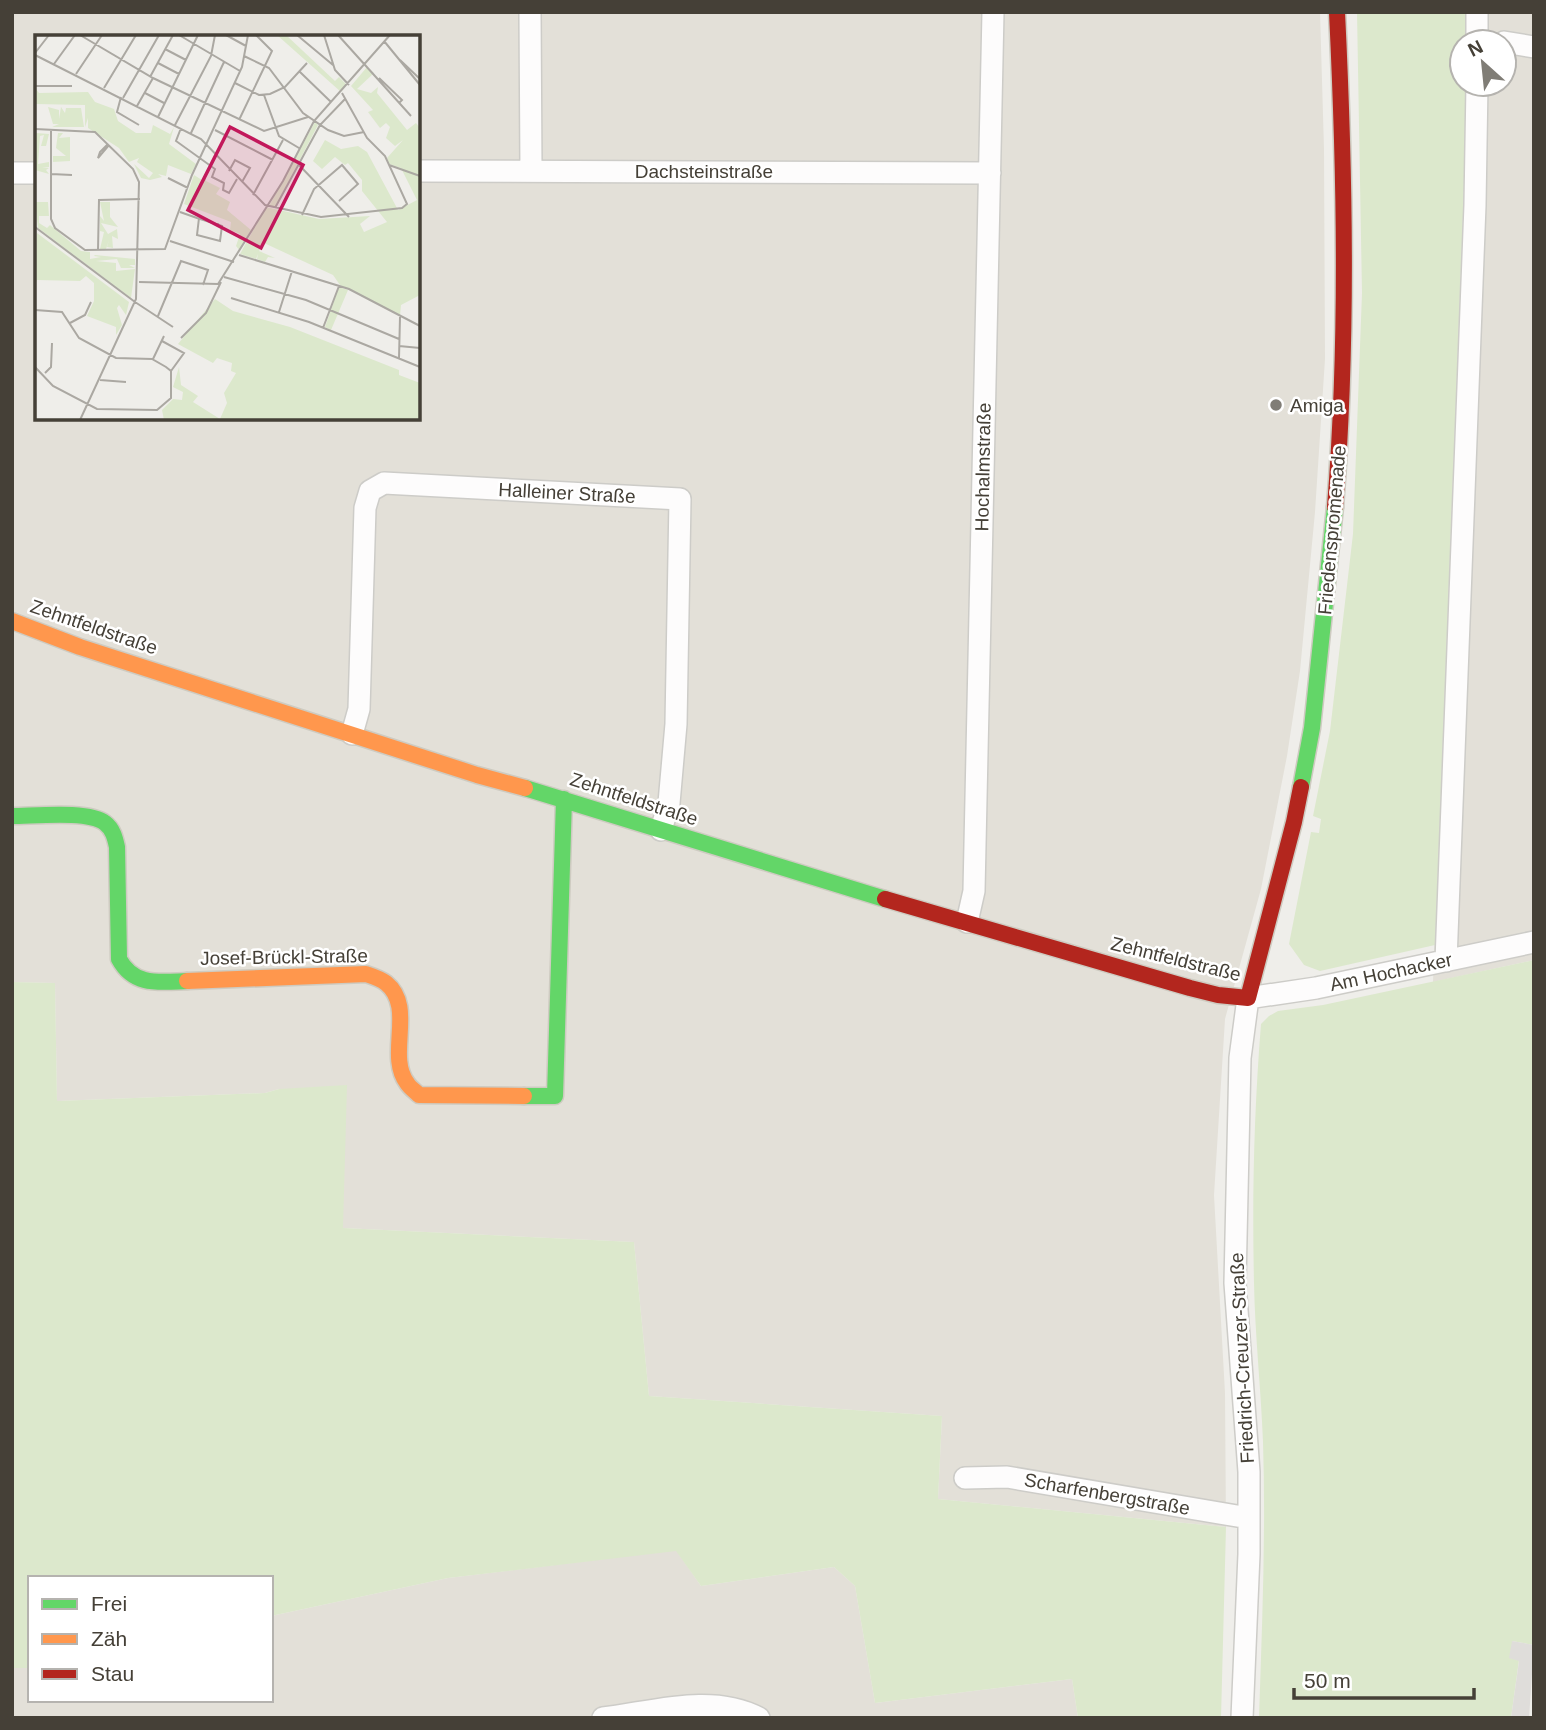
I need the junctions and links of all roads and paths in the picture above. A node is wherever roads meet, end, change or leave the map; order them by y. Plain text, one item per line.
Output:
1 (530, 12) edge
2 (993, 12) edge
3 (1337, 12) edge
4 (1477, 98) edge
5 (531, 170) junction
6 (420, 171) edge
7 (12, 173) edge
8 (35, 173) edge
9 (990, 173) junction
10 (12, 621) edge
11 (352, 734) junction
12 (564, 799) junction
13 (12, 816) edge
14 (661, 830) junction
15 (967, 922) junction
16 (1534, 942) edge
17 (1446, 961) junction
18 (1248, 998) junction
19 (965, 1478) dead end
20 (1249, 1518) junction
21 (603, 1718) edge
22 (759, 1718) edge
23 (1242, 1718) edge

1 - 5 street
2 - 9 street, Hochalmstraße
3 - 18 street, Friedenspromenade
4 - 17 street
5 - 6 street, Dachsteinstraße
5 - 9 street, Dachsteinstraße
7 - 8 street
9 - 15 street, Hochalmstraße
10 - 11 street, Zehntfeldstraße
11 - 12 street, Zehntfeldstraße
11 - 14 street, Halleiner Straße
12 - 13 street, Josef-Brückl-Straße
12 - 14 street, Zehntfeldstraße
14 - 15 street, Zehntfeldstraße
15 - 18 street, Zehntfeldstraße
16 - 17 street, Am Hochacker
17 - 18 street, Am Hochacker
18 - 20 street, Friedrich-Creuzer-Straße
19 - 20 street, Scharfenbergstraße
20 - 23 street, Friedrich-Creuzer-Straße
21 - 22 street

